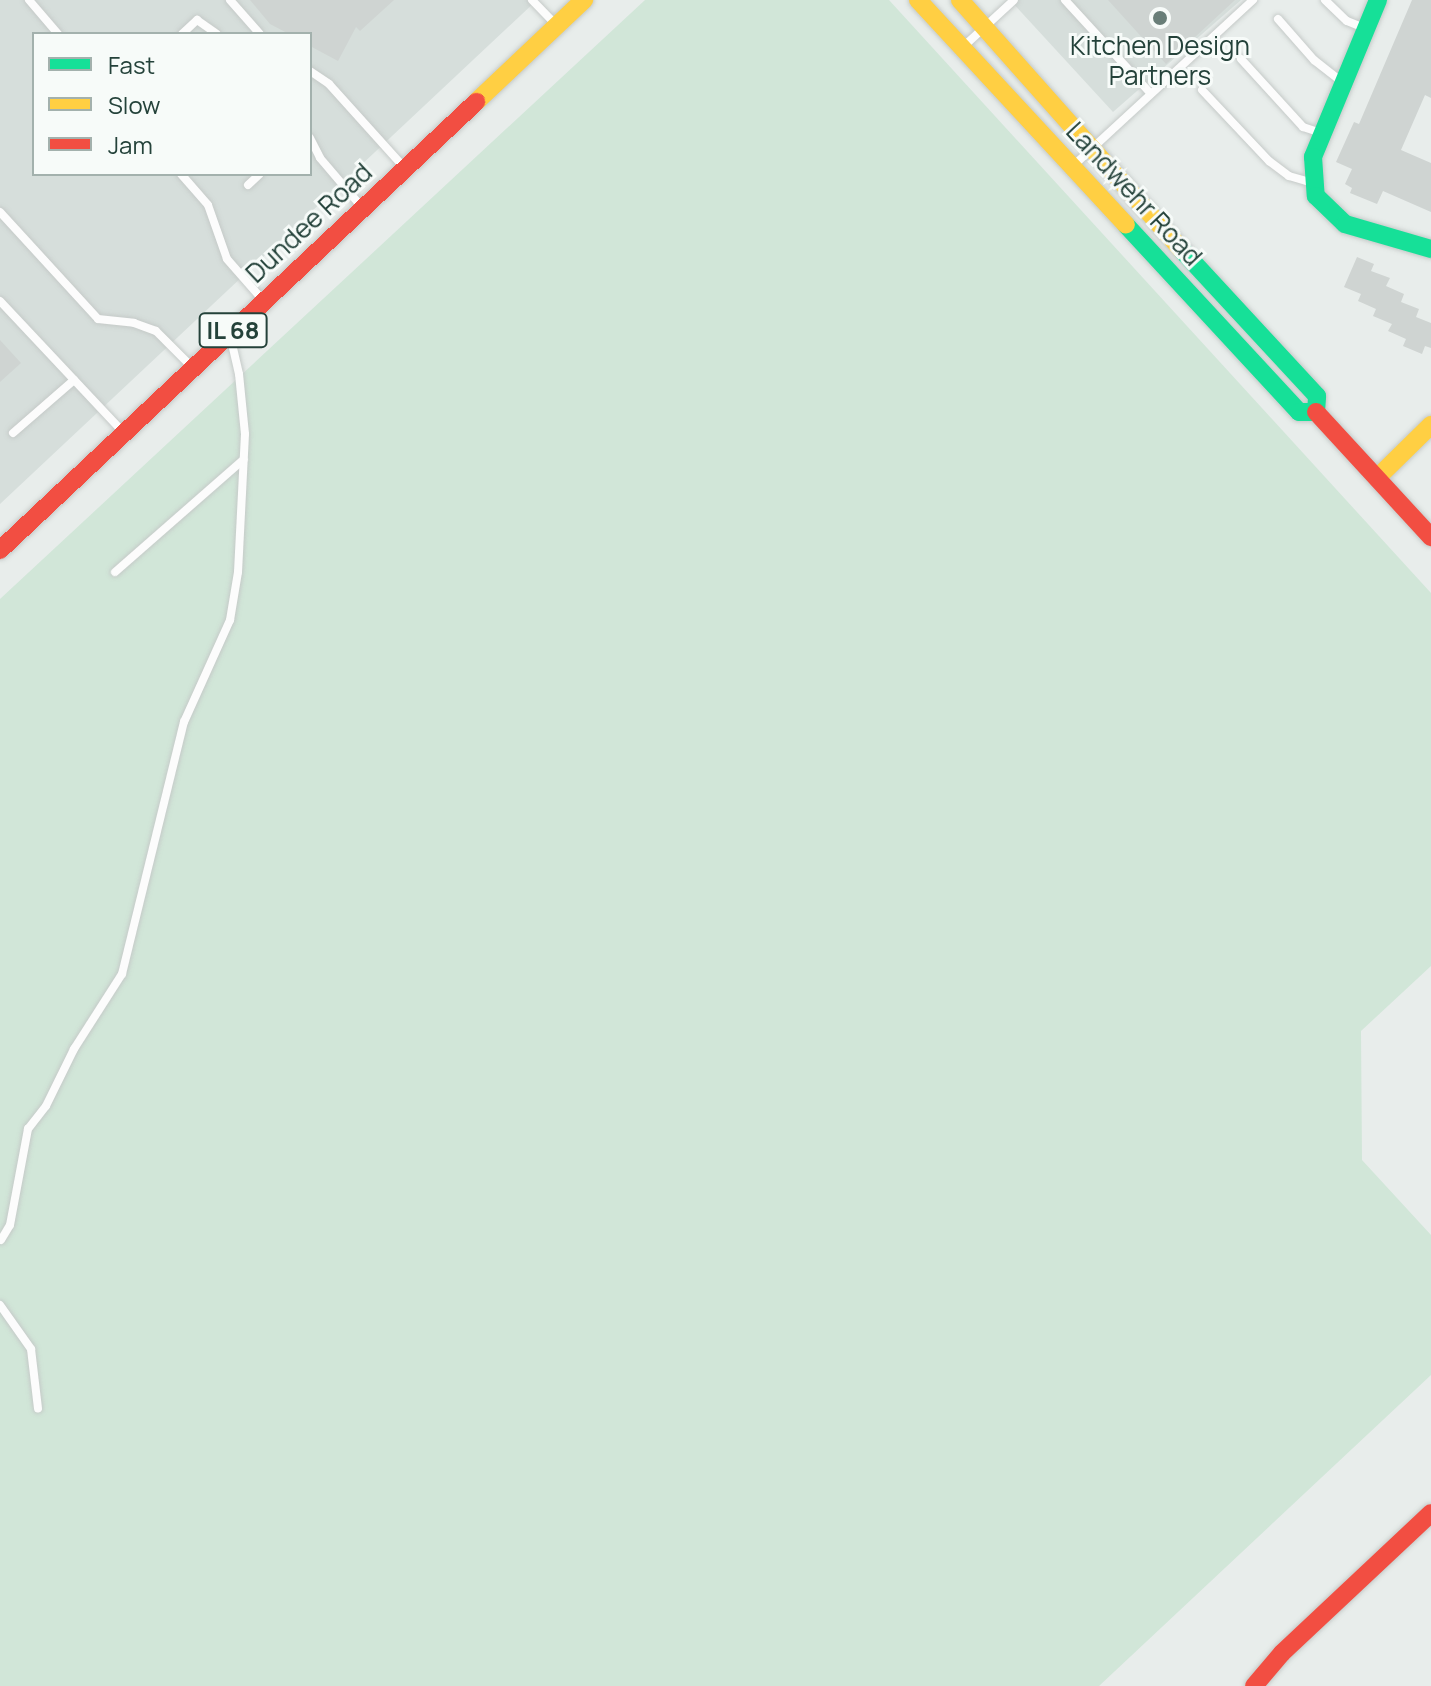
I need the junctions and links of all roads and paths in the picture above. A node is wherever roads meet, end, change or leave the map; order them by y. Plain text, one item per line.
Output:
1 (29, 0) edge
2 (230, 0) edge
3 (532, 0) edge
4 (584, 0) edge
5 (918, 0) edge
6 (960, 0) edge
7 (1014, 0) edge
8 (1065, 0) edge
9 (1253, 0) edge
10 (1325, 0) edge
11 (1378, 0) edge
12 (1278, 19) dead end
13 (556, 26) junction
14 (983, 28) junction
15 (1366, 28) junction
16 (56, 32) edge
17 (184, 32) edge
18 (214, 32) edge
19 (258, 32) edge
20 (962, 47) junction
21 (1241, 59) dead end
22 (312, 72) edge
23 (1344, 82) junction
24 (1202, 90) dead end
25 (1151, 94) junction
26 (1323, 134) junction
27 (312, 142) edge
28 (1090, 150) junction
29 (1073, 167) junction
30 (405, 168) junction
31 (183, 176) edge
32 (258, 176) edge
33 (1315, 183) junction
34 (248, 185) dead end
35 (363, 208) junction
36 (0, 212) edge
37 (1431, 249) edge
38 (0, 301) edge
39 (264, 301) junction
40 (229, 334) junction
41 (193, 368) junction
42 (74, 380) junction
43 (1316, 412) junction
44 (1431, 425) edge
45 (13, 433) dead end
46 (124, 433) junction
47 (244, 459) junction
48 (1377, 478) junction
49 (1431, 537) edge
50 (0, 550) edge
51 (115, 572) dead end
52 (1, 1240) edge
53 (1, 1309) edge
54 (38, 1409) dead end
55 (1431, 1513) edge
56 (1254, 1686) edge

1 - 16 lane
2 - 19 lane
3 - 13 lane
4 - 13 main road, Dundee Road / IL 68
5 - 20 main road, Landwehr Road
6 - 14 main road, Landwehr Road
7 - 14 lane
8 - 25 lane
9 - 25 lane
10 - 15 lane
11 - 15 main road
12 - 23 lane
13 - 30 main road, Dundee Road / IL 68
14 - 20 lane
14 - 28 main road, Landwehr Road
15 - 23 main road
17 - 18 lane
20 - 29 main road, Landwehr Road
21 - 26 lane
22 - 30 lane
23 - 26 main road
24 - 33 lane
25 - 28 lane
26 - 33 main road
27 - 35 lane
28 - 29 lane
28 - 43 main road, Landwehr Road
29 - 43 main road, Landwehr Road
30 - 35 main road, Dundee Road / IL 68
31 - 39 lane
32 - 34 lane
33 - 37 main road
35 - 39 main road, Dundee Road / IL 68
36 - 41 lane
38 - 42 lane
39 - 40 main road, Dundee Road / IL 68
40 - 41 main road, Dundee Road / IL 68
40 - 47 lane
41 - 46 main road, Dundee Road / IL 68
42 - 45 lane
42 - 46 lane
43 - 48 main road, Landwehr Road
44 - 48 main road
46 - 50 main road, Dundee Road / IL 68
47 - 51 lane
47 - 52 lane
48 - 49 main road, Landwehr Road
53 - 54 lane
55 - 56 main road

